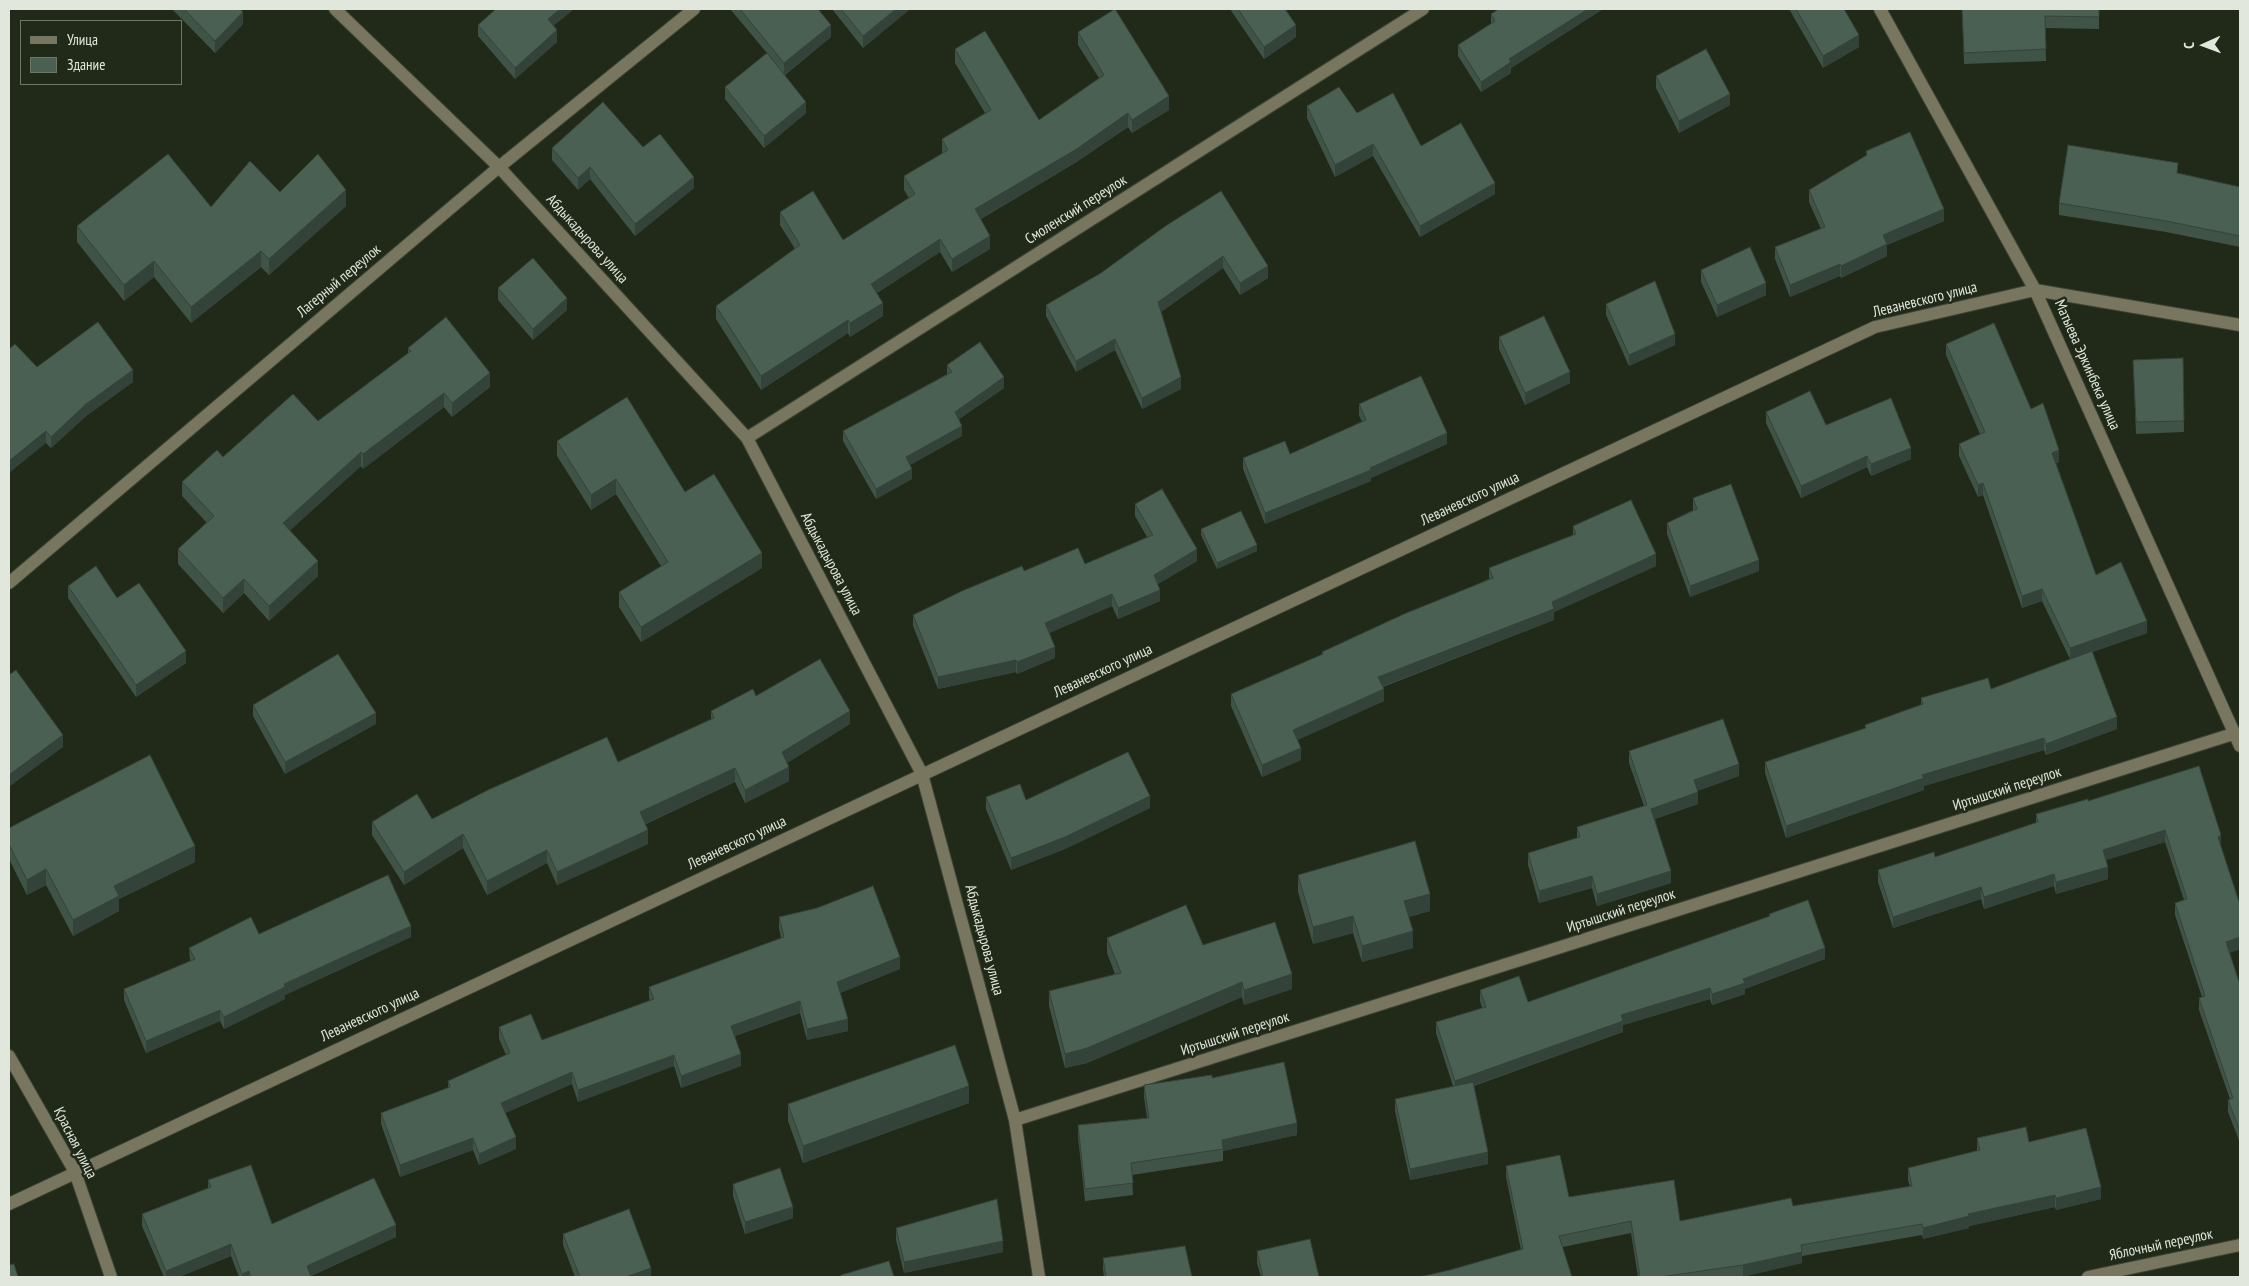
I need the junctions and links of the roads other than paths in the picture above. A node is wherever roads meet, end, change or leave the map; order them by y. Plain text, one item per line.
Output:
1 (335, 9) edge
2 (694, 9) edge
3 (1423, 9) edge
4 (1880, 9) edge
5 (499, 167) junction
6 (2035, 290) junction
7 (2240, 325) edge
8 (747, 438) junction
9 (9, 583) edge
10 (2236, 733) junction
11 (2240, 746) edge
12 (922, 774) junction
13 (9, 1056) edge
14 (1016, 1120) junction
15 (75, 1172) junction
16 (9, 1204) edge
17 (2240, 1245) edge
18 (111, 1277) edge
19 (1039, 1277) edge
20 (2088, 1277) edge

1 - 5 street, Абдыкадырова улица
2 - 5 street, Лагерный переулок
3 - 8 street, Смоленский переулок
4 - 6 street, Матыева Эркинбека улица
5 - 8 street, Абдыкадырова улица
5 - 9 street, Лагерный переулок
6 - 7 street, Леваневского улица
6 - 10 street, Матыева Эркинбека улица
6 - 12 street, Леваневского улица
8 - 12 street, Абдыкадырова улица
10 - 11 street, Матыева Эркинбека улица
10 - 14 street, Иртышский переулок
12 - 14 street, Абдыкадырова улица
12 - 15 street, Леваневского улица
13 - 15 street, Красная улица
14 - 19 street, Абдыкадырова улица
15 - 16 street, Леваневского улица
15 - 18 street, Красная улица
17 - 20 street, Яблочный переулок

